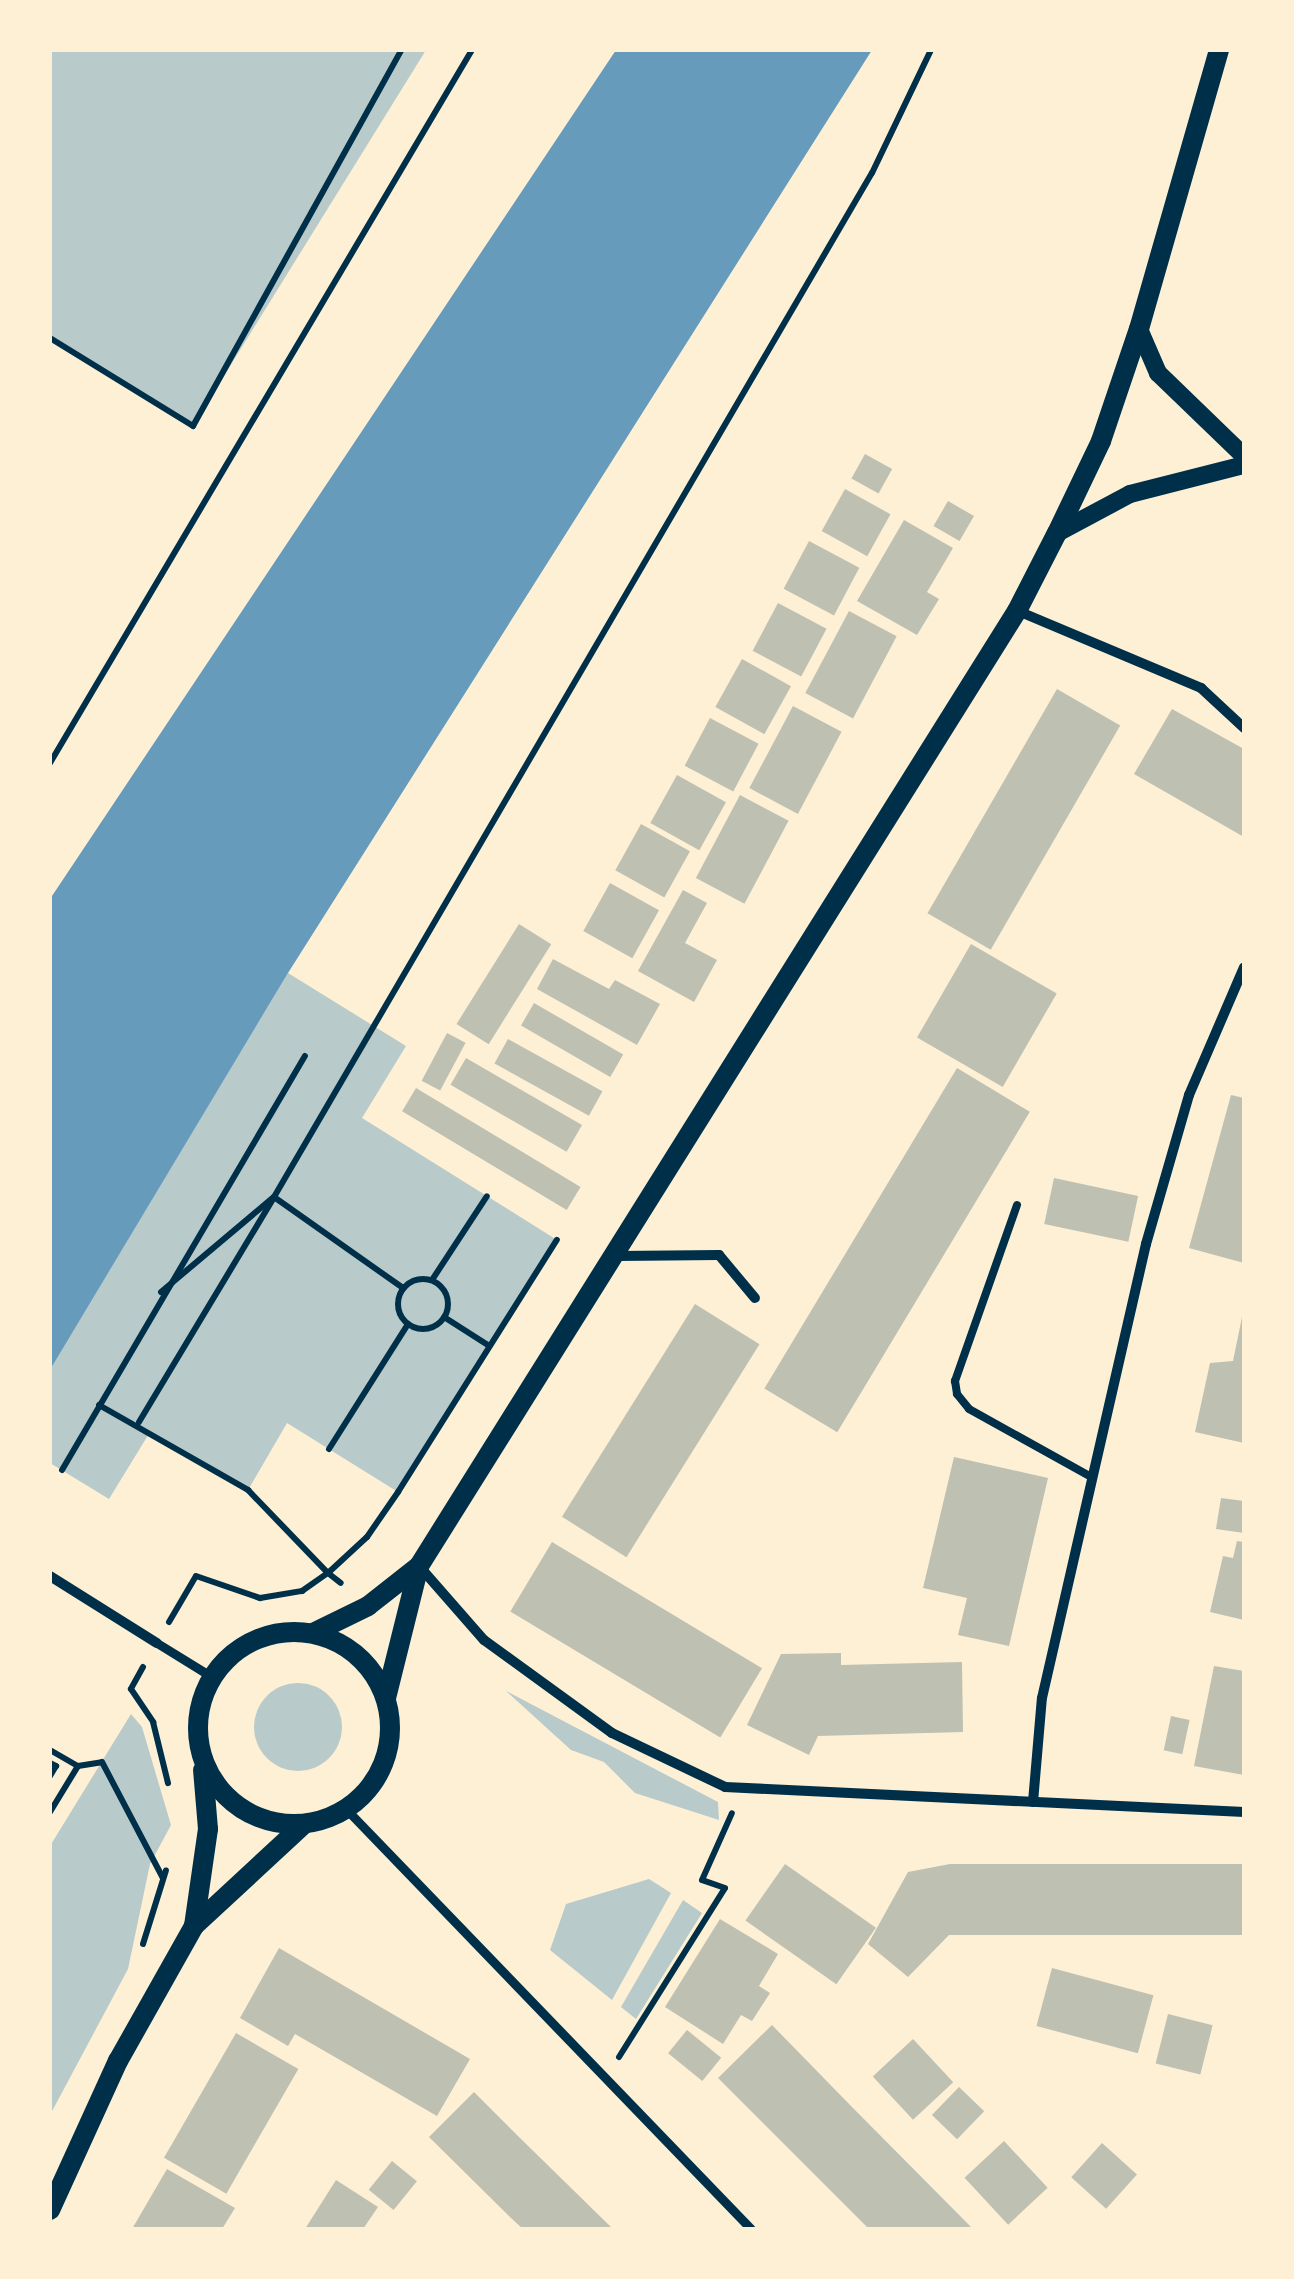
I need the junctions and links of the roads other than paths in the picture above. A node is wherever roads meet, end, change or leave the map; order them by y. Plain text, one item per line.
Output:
1 (1219, 50) edge
2 (1139, 329) junction
3 (1244, 456) edge
4 (1244, 465) edge
5 (1057, 533) junction
6 (1017, 611) junction
7 (1244, 728) edge
8 (1244, 968) edge
9 (1016, 1205) dead end
10 (618, 1256) junction
11 (756, 1298) dead end
12 (1091, 1477) junction
13 (419, 1566) junction
14 (50, 1576) edge
15 (313, 1633) junction
16 (157, 1642) joint
17 (212, 1677) junction
18 (386, 1698) junction
19 (202, 1756) junction
20 (1033, 1802) junction
21 (346, 1809) junction
22 (1244, 1812) edge
23 (304, 1825) junction
24 (194, 1926) junction
25 (50, 2210) edge
26 (752, 2229) edge

1 - 2 main road
2 - 3 street
2 - 5 main road
4 - 5 street
5 - 6 main road
6 - 7 street
6 - 10 main road
8 - 12 street
9 - 12 lane
10 - 11 street
10 - 13 main road
12 - 20 street
13 - 15 main road
13 - 18 main road
13 - 20 street
14 - 16 street
15 - 17 main road
15 - 18 main road
16 - 17 street
17 - 19 main road
18 - 21 main road
19 - 23 main road
19 - 24 main road
20 - 22 street
21 - 23 main road
21 - 26 street
23 - 24 main road
24 - 25 main road

